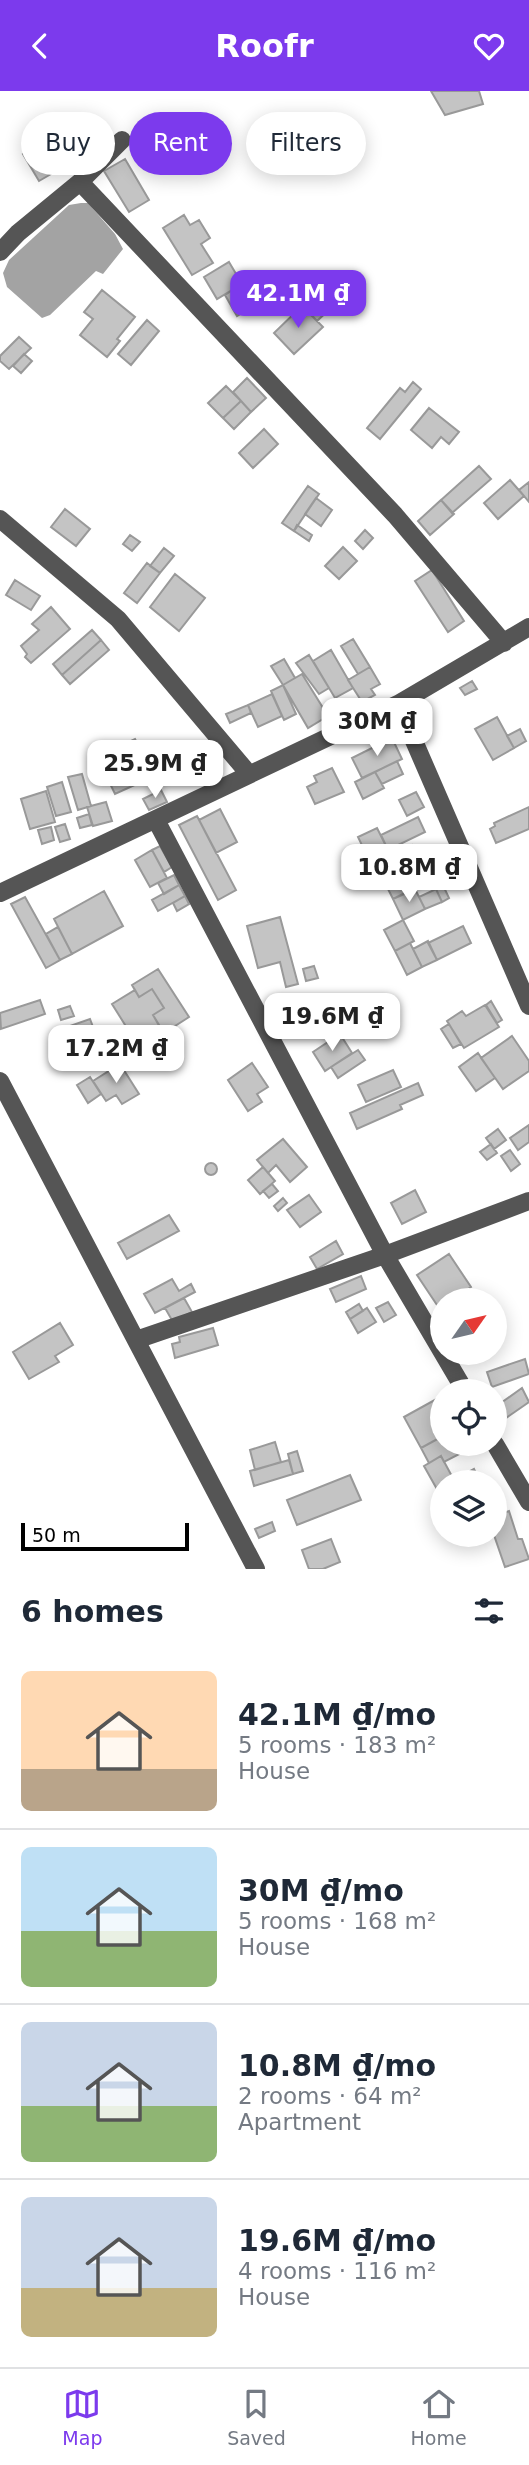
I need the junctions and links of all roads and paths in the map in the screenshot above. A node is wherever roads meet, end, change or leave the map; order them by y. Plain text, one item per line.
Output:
1 (122, 140) dead end
2 (80, 182) junction
3 (0, 252) edge
4 (0, 519) edge
5 (529, 627) edge
6 (504, 643) junction
7 (398, 704) junction
8 (249, 774) junction
9 (156, 820) junction
10 (0, 893) edge
11 (529, 1006) edge
12 (0, 1081) edge
13 (529, 1201) edge
14 (386, 1255) junction
15 (136, 1340) junction
16 (458, 1379) edge
17 (502, 1456) edge
18 (529, 1502) edge
19 (256, 1569) edge

1 - 2 street
2 - 3 street
2 - 6 street
4 - 8 street
5 - 6 street
6 - 7 street
7 - 8 street
7 - 11 street
8 - 9 street
9 - 10 street
9 - 14 street
12 - 15 street
13 - 14 street
14 - 15 street
14 - 16 street
15 - 19 street
17 - 18 street

